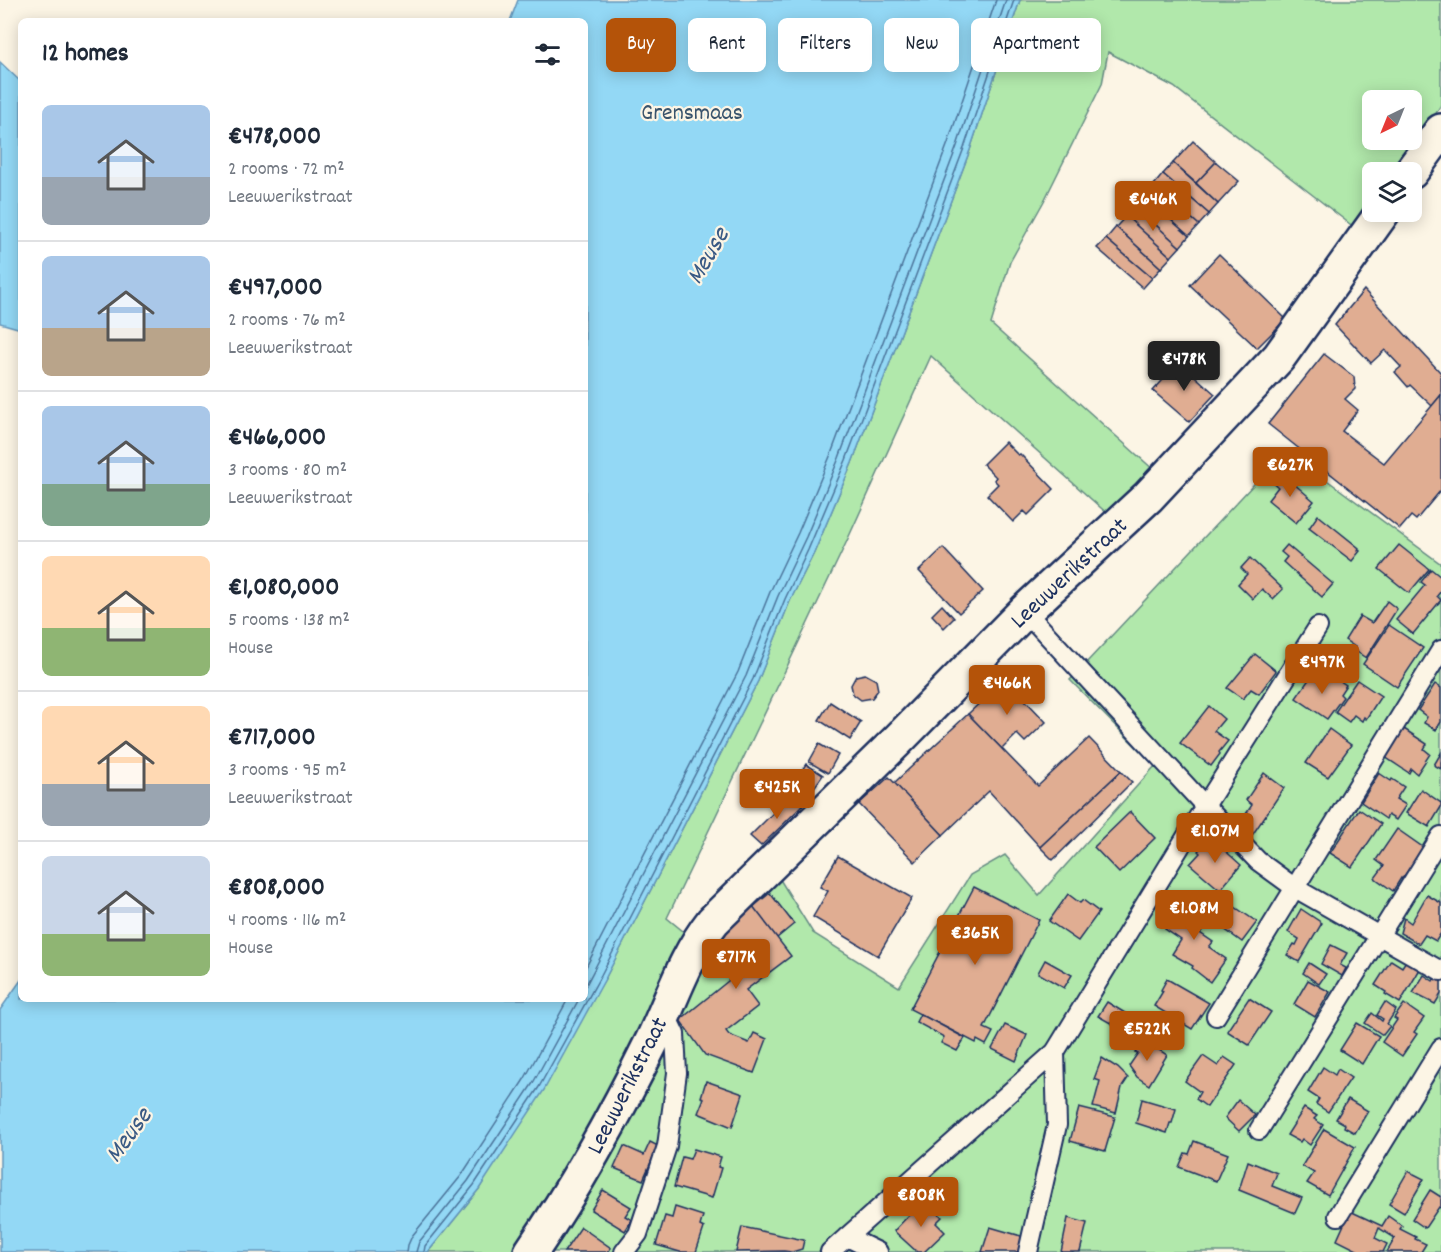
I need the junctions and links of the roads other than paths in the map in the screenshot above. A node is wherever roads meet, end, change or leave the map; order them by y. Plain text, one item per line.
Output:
1 (1441, 131) edge
2 (1418, 162) edge
3 (1376, 222) edge
4 (1025, 611) junction
5 (1318, 627) dead end
6 (1441, 650) edge
7 (1205, 806) junction
8 (1441, 836) edge
9 (1295, 888) junction
10 (1380, 937) junction
11 (1441, 971) edge
12 (664, 1013) junction
13 (1216, 1016) dead end
14 (1441, 1048) edge
15 (1055, 1052) junction
16 (1259, 1130) dead end
17 (1338, 1216) dead end
18 (847, 1237) junction
19 (531, 1252) edge
20 (624, 1252) edge
21 (830, 1252) edge
22 (878, 1252) edge
23 (1028, 1252) edge

1 - 2 street
3 - 4 street, Leeuwerikstraat
4 - 7 lane
4 - 12 street, Leeuwerikstraat
5 - 7 lane
6 - 9 lane
7 - 9 lane
7 - 15 lane
8 - 10 lane
9 - 10 lane
9 - 13 lane
10 - 11 lane
10 - 16 lane
12 - 19 street, Leeuwerikstraat
12 - 20 lane
14 - 17 lane
15 - 18 lane
15 - 23 lane
18 - 21 lane
18 - 22 lane

